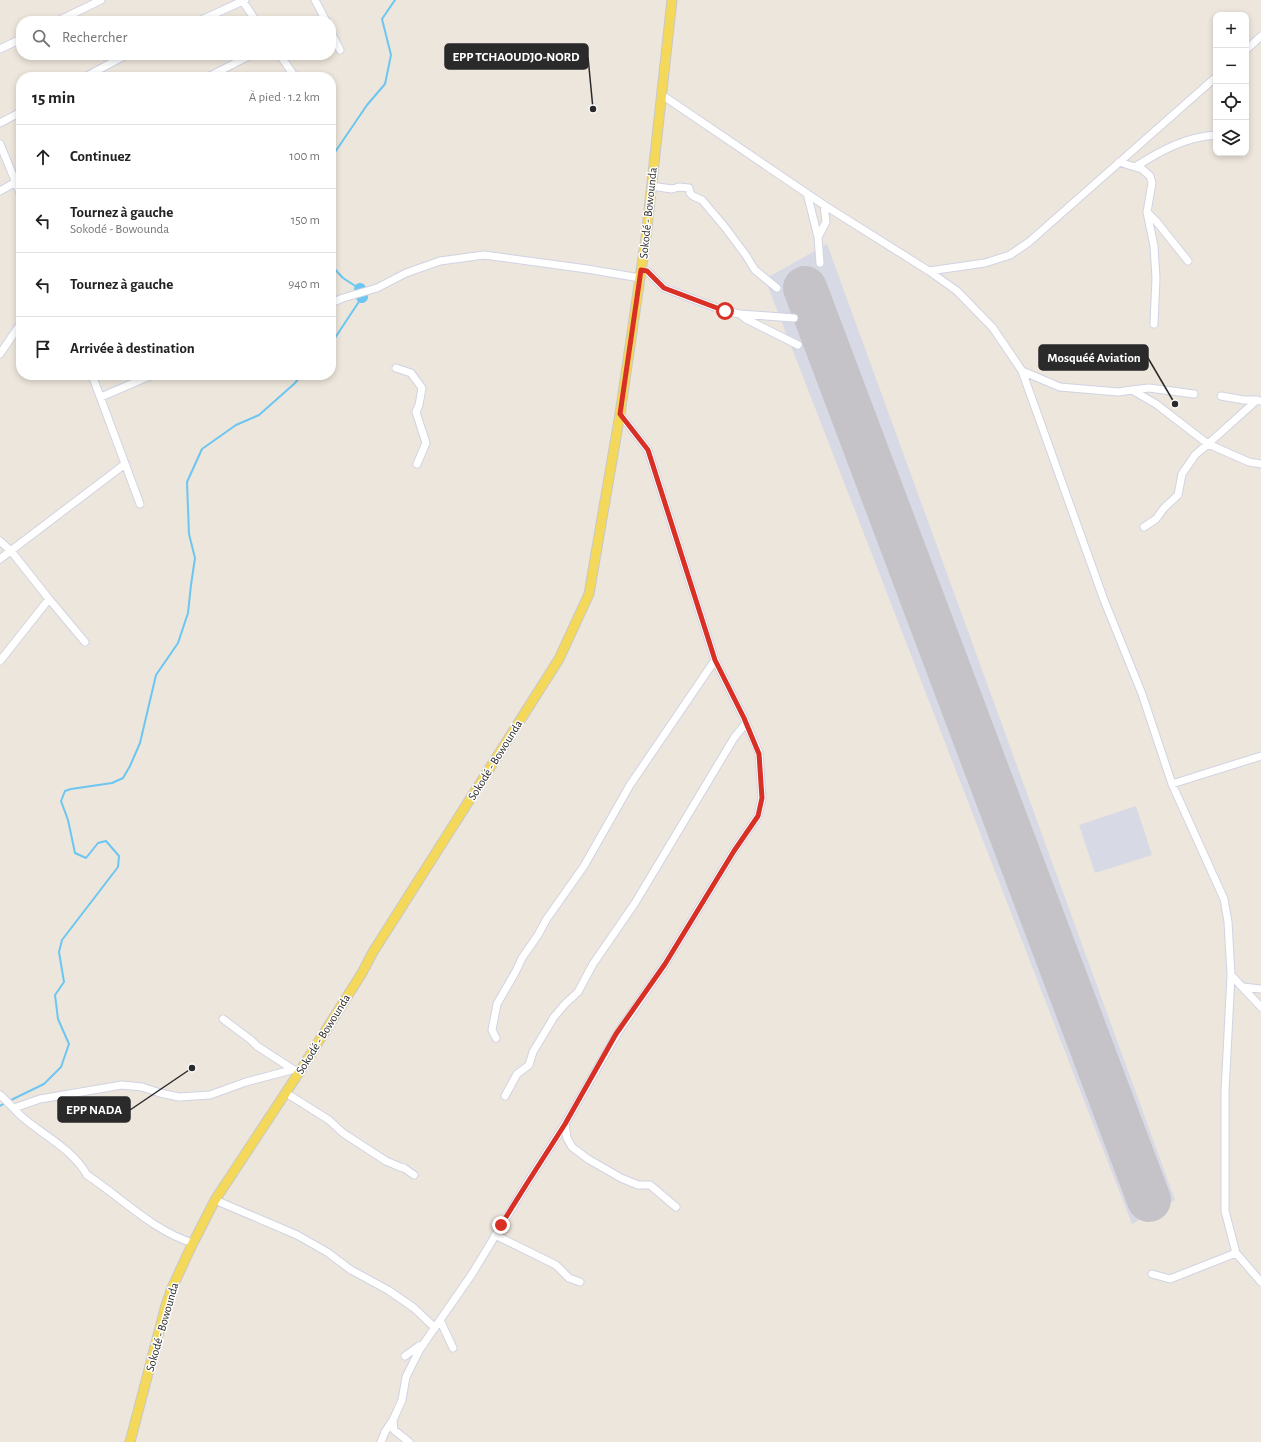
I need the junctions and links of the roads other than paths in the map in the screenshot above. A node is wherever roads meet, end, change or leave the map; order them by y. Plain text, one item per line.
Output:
1 (101, 0) edge
2 (244, 0) edge
3 (315, 0) edge
4 (672, 0) edge
5 (68, 16) edge
6 (210, 16) edge
7 (253, 16) edge
8 (323, 16) edge
9 (1261, 36) edge
10 (16, 41) edge
11 (336, 42) edge
12 (1248, 48) edge
13 (0, 49) edge
14 (340, 50) dead end
15 (117, 60) edge
16 (241, 60) edge
17 (283, 60) edge
18 (94, 72) edge
19 (218, 72) edge
20 (292, 72) edge
21 (1213, 80) edge
22 (662, 95) junction
23 (16, 115) edge
24 (0, 123) edge
25 (1213, 136) edge
26 (0, 144) edge
27 (1119, 162) junction
28 (1135, 167) junction
29 (16, 177) edge
30 (16, 182) edge
31 (651, 186) junction
32 (0, 191) edge
33 (807, 193) junction
34 (824, 205) junction
35 (1147, 212) junction
36 (818, 237) junction
37 (1188, 261) dead end
38 (820, 263) dead end
39 (930, 271) junction
40 (641, 274) junction
41 (777, 288) dead end
42 (336, 301) edge
43 (740, 314) junction
44 (794, 318) dead end
45 (1154, 324) dead end
46 (16, 330) edge
47 (798, 345) dead end
48 (0, 354) edge
49 (396, 368) dead end
50 (1022, 371) junction
51 (94, 380) edge
52 (140, 380) edge
53 (1132, 390) junction
54 (1194, 394) dead end
55 (1221, 396) dead end
56 (101, 397) junction
57 (1259, 400) edge
58 (620, 414) junction
59 (1208, 444) junction
60 (125, 464) junction
61 (417, 464) dead end
62 (1261, 464) edge
63 (140, 504) dead end
64 (1144, 527) dead end
65 (0, 541) edge
66 (11, 551) junction
67 (0, 559) edge
68 (49, 600) junction
69 (85, 642) dead end
70 (715, 660) junction
71 (0, 661) edge
72 (746, 723) junction
73 (1261, 756) edge
74 (1172, 784) junction
75 (1231, 975) junction
76 (1243, 987) junction
77 (1261, 989) edge
78 (1261, 1007) edge
79 (224, 1020) dead end
80 (496, 1038) dead end
81 (296, 1070) junction
82 (286, 1093) junction
83 (0, 1095) edge
84 (505, 1096) dead end
85 (14, 1108) junction
86 (565, 1124) junction
87 (414, 1175) dead end
88 (215, 1200) junction
89 (676, 1207) dead end
90 (496, 1235) junction
91 (193, 1243) junction
92 (1236, 1253) junction
93 (1152, 1274) dead end
94 (580, 1282) dead end
95 (1261, 1282) edge
96 (440, 1320) junction
97 (426, 1323) dead end
98 (433, 1331) junction
99 (423, 1345) junction
100 (453, 1348) dead end
101 (405, 1356) dead end
102 (394, 1415) junction
103 (130, 1442) edge
104 (380, 1442) edge
105 (409, 1442) edge

1 - 5 street
2 - 6 street
2 - 7 street
3 - 8 street
4 - 22 main road, Sokodé - Bowounda
9 - 12 street
10 - 13 street
11 - 14 street
15 - 18 street
16 - 19 street
17 - 20 street
21 - 27 street
22 - 31 main road, Sokodé - Bowounda
22 - 33 street
23 - 24 street
25 - 28 street
26 - 29 street
27 - 28 street
27 - 39 street
28 - 35 street
30 - 32 street
31 - 40 main road, Sokodé - Bowounda
31 - 41 street
33 - 34 street
33 - 36 street
34 - 36 street
34 - 39 street
35 - 37 street
35 - 45 street
36 - 38 street
39 - 50 street
40 - 42 street
40 - 43 street
40 - 58 main road, Sokodé - Bowounda
43 - 44 street
43 - 47 street
46 - 48 street
49 - 61 street
50 - 53 street
50 - 74 street
51 - 56 street
52 - 56 street
53 - 54 street
53 - 59 street
55 - 57 street
56 - 60 street
57 - 59 street
58 - 70 street
58 - 81 main road, Sokodé - Bowounda
59 - 62 street
59 - 64 street
60 - 63 street
60 - 66 street
65 - 66 street
66 - 67 street
66 - 68 street
68 - 69 street
68 - 71 street
70 - 72 street
70 - 80 street
72 - 84 street
72 - 86 street
73 - 74 street
74 - 75 street
75 - 76 street
75 - 92 street
76 - 77 street
76 - 78 street
79 - 81 street
81 - 82 main road, Sokodé - Bowounda
81 - 85 street
82 - 87 street
82 - 88 main road, Sokodé - Bowounda
83 - 85 street
85 - 91 street
86 - 89 street
86 - 90 street
88 - 91 main road, Sokodé - Bowounda
88 - 98 street
90 - 94 street
90 - 96 street
91 - 103 main road, Sokodé - Bowounda
92 - 93 street
92 - 95 street
96 - 98 street
96 - 100 street
97 - 98 street
98 - 99 street
99 - 101 street
99 - 102 street
102 - 104 street
102 - 105 street

